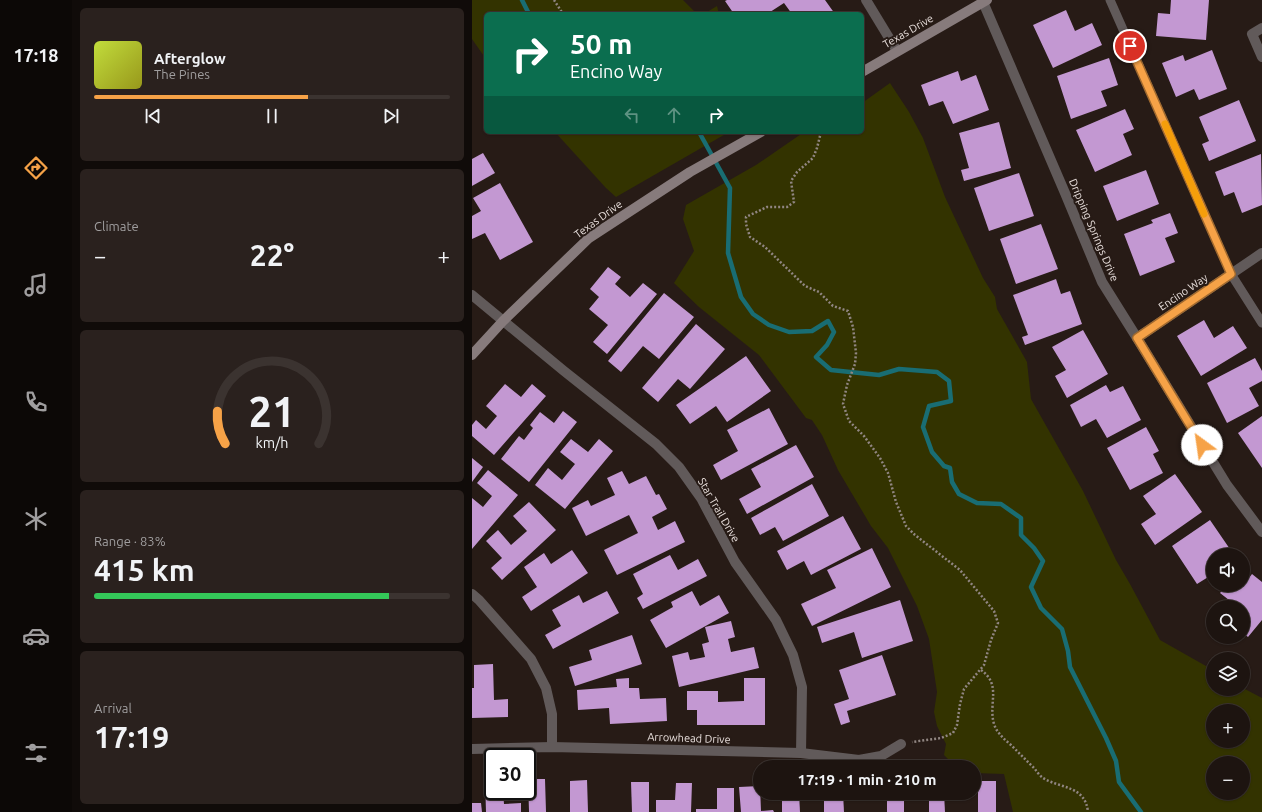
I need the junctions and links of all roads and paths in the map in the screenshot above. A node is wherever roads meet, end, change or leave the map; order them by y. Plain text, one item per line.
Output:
1 (554, 0) edge
2 (866, 0) edge
3 (1110, 0) edge
4 (985, 1) edge
5 (562, 12) edge
6 (1262, 28) edge
7 (896, 51) junction
8 (1262, 57) edge
9 (864, 71) edge
10 (758, 134) edge
11 (820, 134) edge
12 (1262, 253) edge
13 (1231, 274) junction
14 (472, 295) edge
15 (503, 321) junction
16 (1262, 323) edge
17 (1137, 338) junction
18 (472, 355) edge
19 (1262, 532) edge
20 (472, 594) edge
21 (980, 670) junction
22 (901, 744) joint
23 (552, 747) junction
24 (472, 748) edge
25 (801, 753) junction
26 (1088, 812) edge

1 - 5 path
2 - 7 street
3 - 13 lane
4 - 7 street, Texas Drive
4 - 17 street, Dripping Springs Drive
6 - 8 street
7 - 9 street, Texas Drive
10 - 15 street, Texas Drive
11 - 21 path
12 - 13 street, Encino Way
13 - 16 lane
13 - 17 street, Encino Way
14 - 15 street, Star Trail Drive
15 - 18 street, Texas Drive
15 - 25 street, Star Trail Drive
17 - 19 street, Dripping Springs Drive
20 - 23 street
21 - 22 path
21 - 26 path
22 - 25 street, Arrowhead Drive
23 - 24 street, Arrowhead Drive
23 - 25 street, Arrowhead Drive

